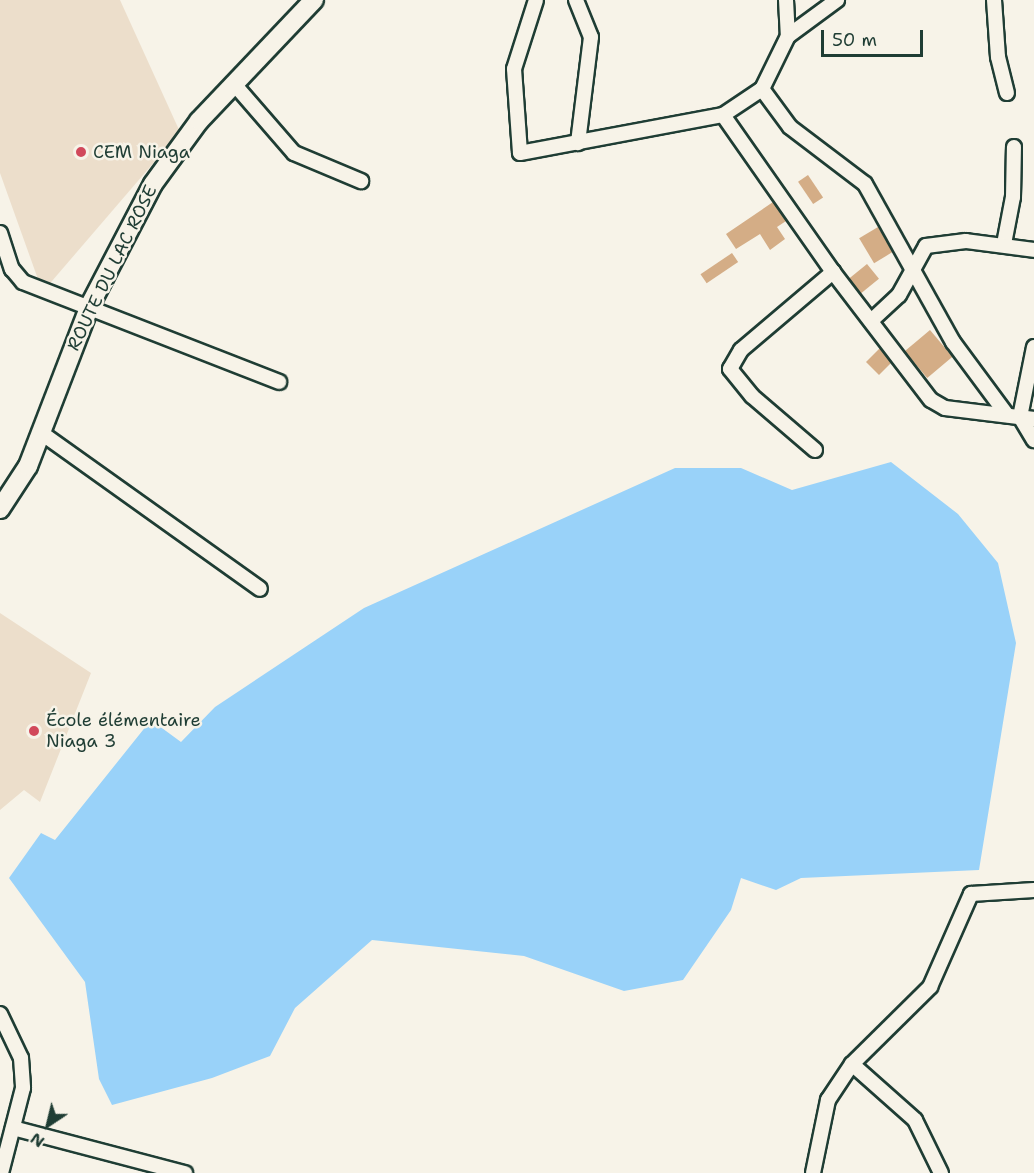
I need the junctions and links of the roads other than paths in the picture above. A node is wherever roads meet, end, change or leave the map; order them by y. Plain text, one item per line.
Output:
1 (315, 0) edge
2 (536, 0) edge
3 (576, 0) edge
4 (786, 0) edge
5 (837, 0) edge
6 (994, 0) edge
7 (788, 36) junction
8 (235, 85) junction
9 (762, 90) junction
10 (1007, 93) dead end
11 (723, 115) junction
12 (578, 143) junction
13 (1014, 147) dead end
14 (361, 181) dead end
15 (0, 233) edge
16 (1004, 244) junction
17 (1034, 250) edge
18 (914, 267) junction
19 (833, 272) junction
20 (90, 305) junction
21 (871, 321) junction
22 (1034, 348) edge
23 (279, 382) dead end
24 (1013, 416) junction
25 (1034, 419) edge
26 (40, 432) junction
27 (1034, 440) edge
28 (815, 450) dead end
29 (0, 510) edge
30 (260, 589) dead end
31 (1034, 890) edge
32 (0, 1014) edge
33 (852, 1064) junction
34 (13, 1128) junction
35 (170, 1171) edge
36 (1, 1173) edge
37 (185, 1173) edge
38 (813, 1173) edge
39 (941, 1173) edge

1 - 8 main road, ROUTE DU LAC ROSE
2 - 12 street
3 - 12 street
4 - 7 street
5 - 7 street
6 - 10 street
7 - 9 street
8 - 14 street
8 - 20 main road, ROUTE DU LAC ROSE
9 - 11 street
9 - 18 street
11 - 12 street
11 - 19 street
13 - 16 street
15 - 20 street
16 - 17 street
16 - 18 street
18 - 21 street
18 - 24 street
19 - 21 street
19 - 28 street
20 - 23 street
20 - 26 main road, ROUTE DU LAC ROSE
21 - 24 street
22 - 24 street
24 - 25 street
24 - 27 street
26 - 29 main road, ROUTE DU LAC ROSE
26 - 30 street
31 - 33 street
32 - 34 street
33 - 38 street
33 - 39 street
34 - 35 street
34 - 36 street
35 - 37 street

